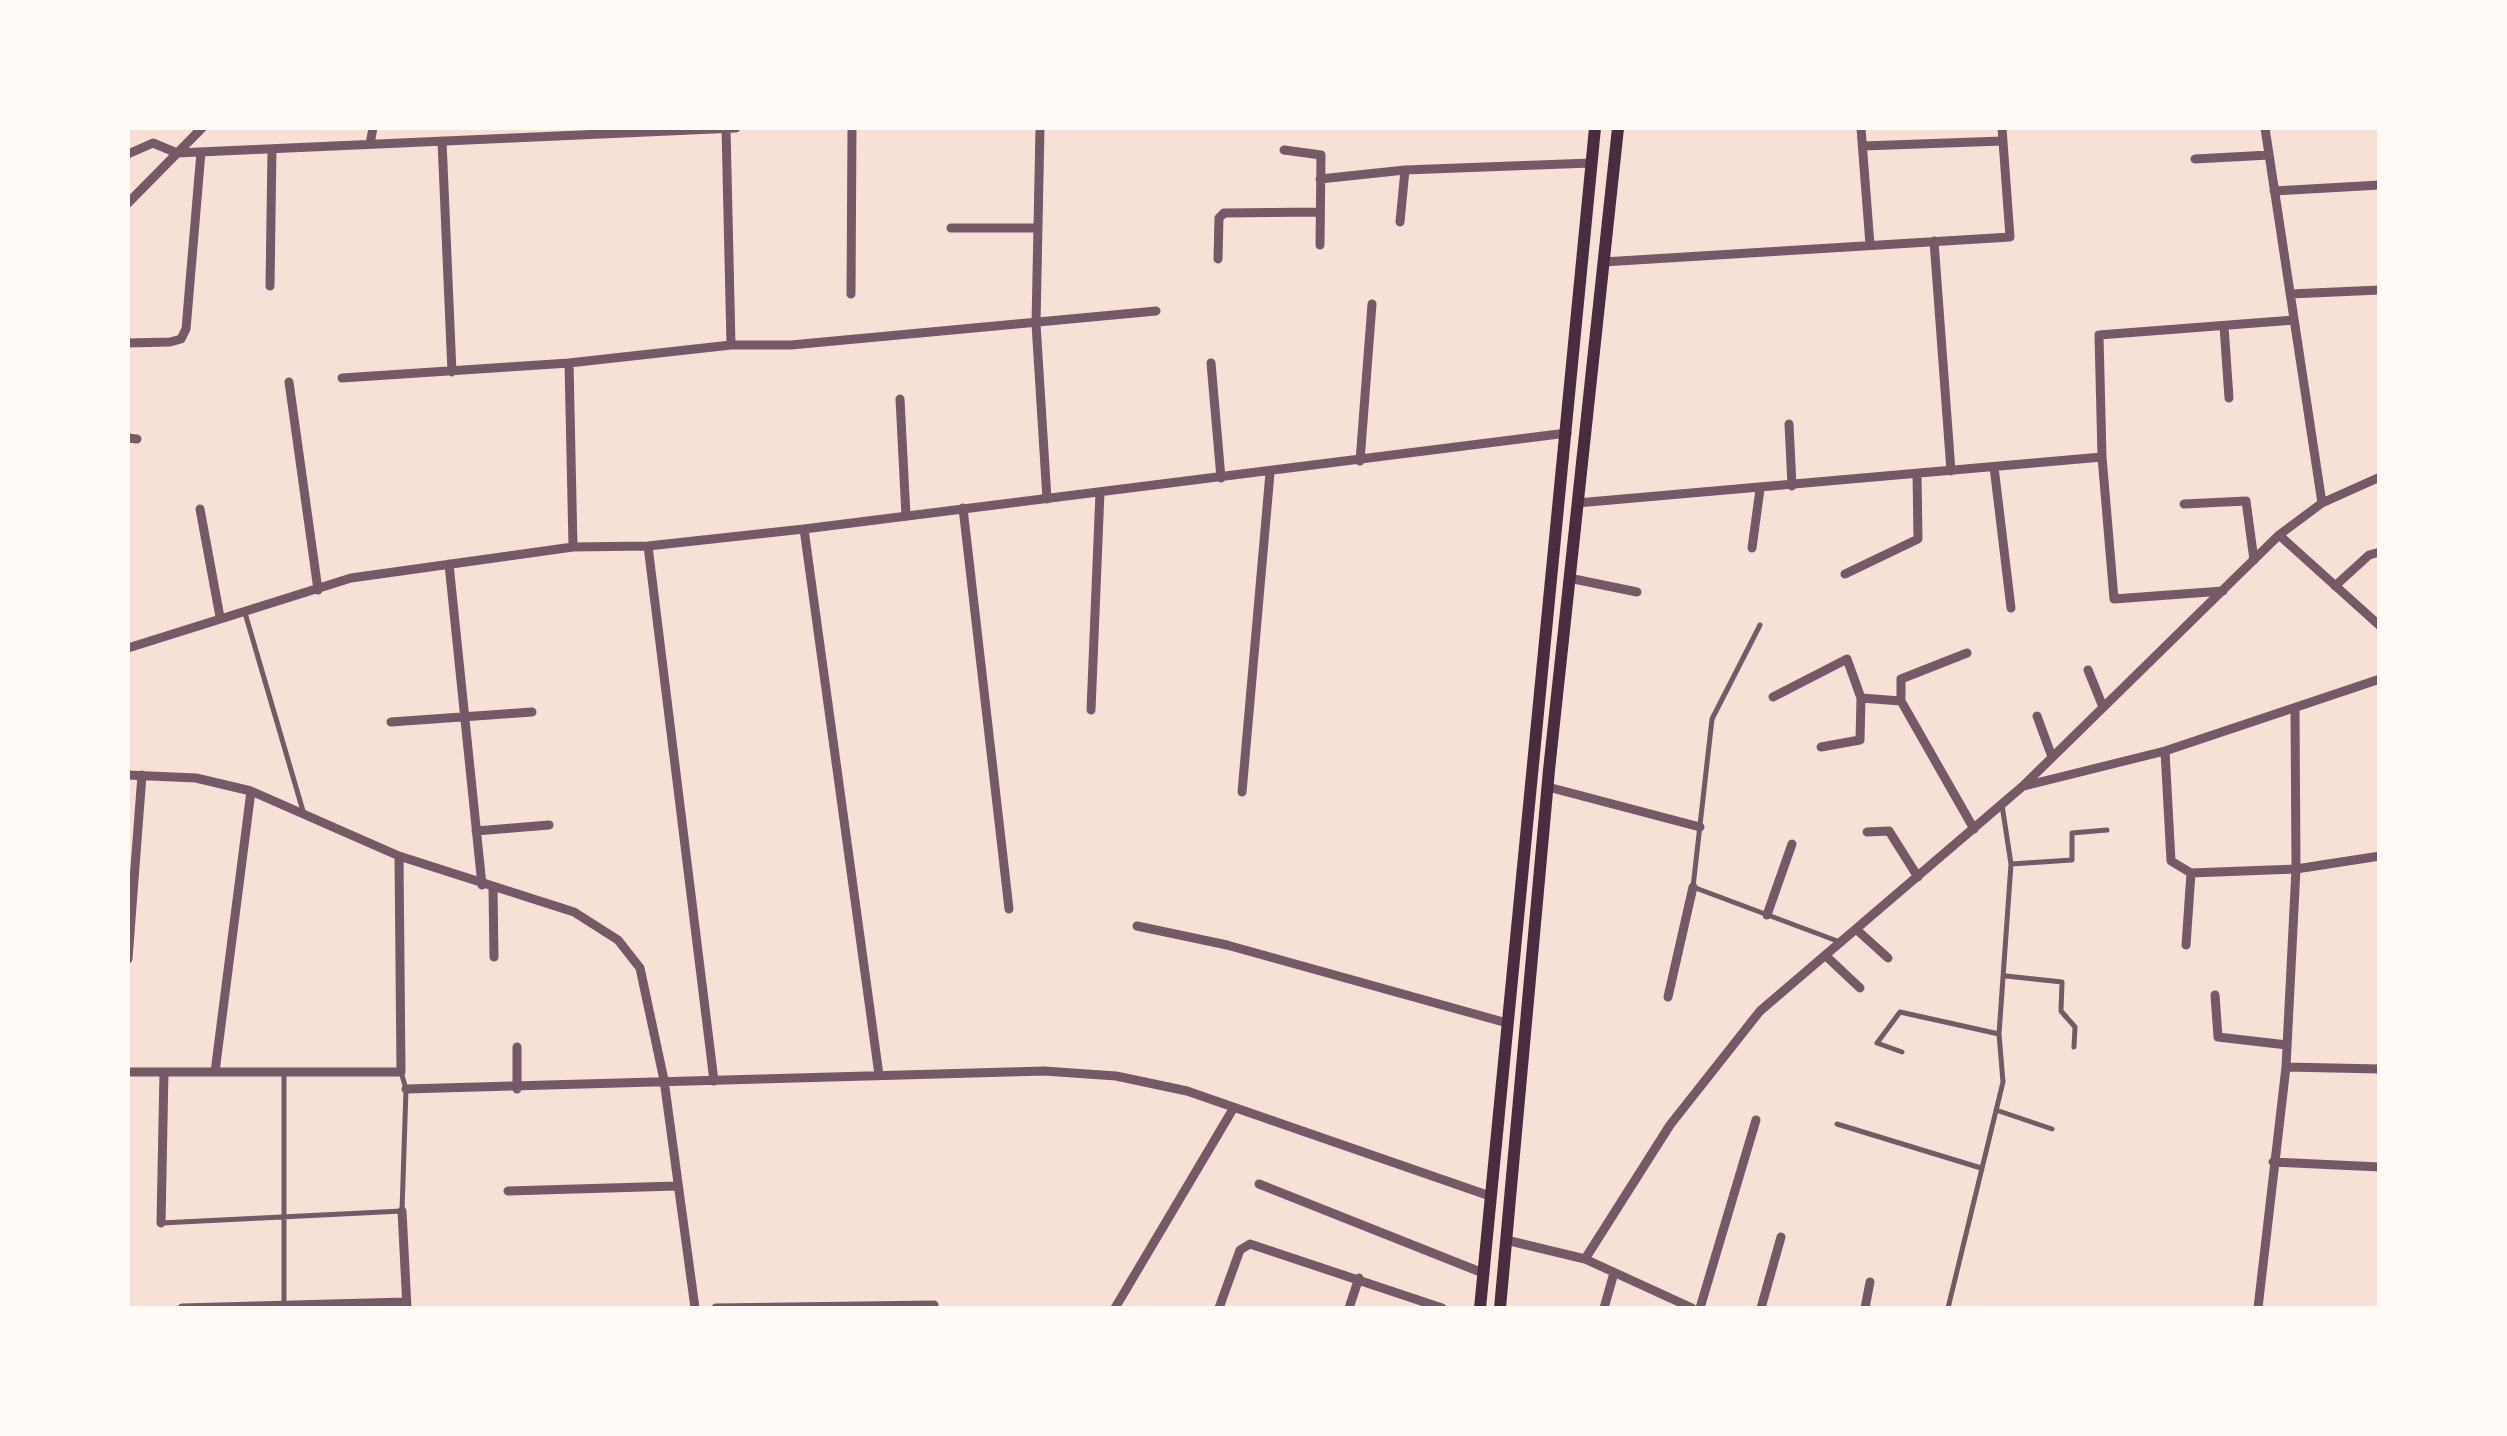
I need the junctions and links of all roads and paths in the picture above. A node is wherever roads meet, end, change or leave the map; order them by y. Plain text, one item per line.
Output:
1 (202, 128) edge
2 (373, 128) edge
3 (726, 128) edge
4 (736, 128) edge
5 (852, 128) edge
6 (1040, 128) edge
7 (1595, 128) edge
8 (1618, 128) edge
9 (1861, 128) edge
10 (2002, 128) edge
11 (2264, 128) edge
12 (663, 129) edge
13 (2002, 140) junction
14 (442, 141) junction
15 (370, 144) junction
16 (1862, 146) junction
17 (272, 149) junction
18 (1284, 150) dead end
19 (201, 152) junction
20 (177, 153) junction
21 (128, 154) edge
22 (2269, 155) junction
23 (2195, 158) dead end
24 (1591, 163) junction
25 (1405, 170) junction
26 (1320, 179) junction
27 (2380, 185) edge
28 (2274, 190) junction
29 (128, 203) edge
30 (1318, 212) junction
31 (1400, 222) dead end
32 (951, 228) dead end
33 (1038, 228) junction
34 (1934, 242) junction
35 (1320, 245) dead end
36 (1870, 246) junction
37 (1218, 259) dead end
38 (1603, 262) junction
39 (270, 286) dead end
40 (2380, 290) edge
41 (851, 294) dead end
42 (2290, 294) junction
43 (1372, 304) dead end
44 (1156, 310) dead end
45 (2294, 320) junction
46 (1036, 324) junction
47 (2224, 326) junction
48 (128, 343) edge
49 (731, 345) junction
50 (569, 363) junction
51 (1211, 363) dead end
52 (452, 372) junction
53 (342, 378) dead end
54 (289, 382) dead end
55 (2229, 398) dead end
56 (900, 399) dead end
57 (1788, 424) dead end
58 (1567, 433) junction
59 (2102, 458) junction
60 (1360, 461) junction
61 (1994, 467) junction
62 (1951, 471) junction
63 (1270, 473) junction
64 (1917, 474) junction
65 (2378, 477) edge
66 (1221, 478) junction
67 (1792, 486) junction
68 (1760, 489) junction
69 (2380, 489) edge
70 (1100, 492) junction
71 (1046, 499) junction
72 (2322, 502) junction
73 (1577, 503) junction
74 (2184, 504) dead end
75 (963, 508) junction
76 (200, 509) dead end
77 (906, 516) junction
78 (804, 530) junction
79 (2279, 535) junction
80 (648, 546) junction
81 (573, 547) junction
82 (1752, 548) dead end
83 (2380, 552) edge
84 (2254, 560) junction
85 (449, 564) junction
86 (1845, 574) dead end
87 (1569, 578) junction
88 (2336, 586) junction
89 (318, 590) junction
90 (2223, 591) junction
91 (1637, 592) dead end
92 (2012, 608) dead end
93 (244, 609) junction
94 (220, 617) junction
95 (1760, 625) dead end
96 (2380, 626) edge
97 (128, 648) edge
98 (1967, 653) dead end
99 (2088, 670) dead end
100 (2380, 678) edge
101 (1774, 697) dead end
102 (1861, 698) junction
103 (1901, 701) junction
104 (2103, 708) junction
105 (1091, 710) dead end
106 (2295, 710) junction
107 (532, 712) dead end
108 (464, 716) junction
109 (2037, 716) dead end
110 (391, 722) dead end
111 (1821, 747) dead end
112 (2165, 751) junction
113 (2052, 757) junction
114 (128, 774) edge
115 (142, 776) junction
116 (2023, 786) junction
117 (1548, 787) junction
118 (251, 791) junction
119 (1242, 792) dead end
120 (2002, 805) junction
121 (303, 811) junction
122 (549, 825) dead end
123 (1700, 826) junction
124 (1974, 830) junction
125 (2108, 830) dead end
126 (476, 831) junction
127 (1867, 832) dead end
128 (1792, 844) dead end
129 (398, 856) junction
130 (2380, 856) edge
131 (2011, 864) junction
132 (2296, 869) junction
133 (2191, 873) junction
134 (1918, 877) junction
135 (487, 887) junction
136 (1693, 887) junction
137 (1010, 909) dead end
138 (1768, 915) junction
139 (1137, 926) dead end
140 (1857, 930) junction
141 (1843, 942) junction
142 (2186, 945) dead end
143 (1826, 956) junction
144 (494, 957) dead end
145 (1888, 958) dead end
146 (128, 960) edge
147 (2006, 976) junction
148 (1860, 988) dead end
149 (2214, 995) dead end
150 (1668, 997) dead end
151 (1506, 1023) junction
152 (1999, 1034) junction
153 (2287, 1045) junction
154 (517, 1047) dead end
155 (2074, 1047) dead end
156 (1902, 1052) dead end
157 (2286, 1067) junction
158 (2380, 1069) edge
159 (128, 1072) edge
160 (164, 1072) junction
161 (215, 1072) junction
162 (284, 1072) junction
163 (401, 1072) junction
164 (880, 1075) junction
165 (664, 1080) junction
166 (714, 1081) junction
167 (406, 1089) junction
168 (517, 1089) junction
169 (1233, 1109) junction
170 (1996, 1110) junction
171 (1756, 1120) dead end
172 (1837, 1124) dead end
173 (2052, 1129) dead end
174 (2272, 1162) junction
175 (2380, 1166) edge
176 (1981, 1168) junction
177 (1258, 1184) dead end
178 (677, 1186) junction
179 (508, 1191) dead end
180 (1490, 1196) junction
181 (402, 1211) junction
182 (281, 1215) junction
183 (161, 1223) joint
184 (1782, 1238) dead end
185 (1506, 1240) junction
186 (1586, 1259) junction
187 (1483, 1273) junction
188 (1614, 1273) junction
189 (1359, 1278) junction
190 (1870, 1282) dead end
191 (1417, 1304) edge
192 (284, 1305) junction
193 (406, 1305) edge
194 (934, 1305) dead end
195 (268, 1307) edge
196 (182, 1308) edge
197 (695, 1308) edge
198 (716, 1308) edge
199 (1116, 1308) edge
200 (1219, 1308) edge
201 (1348, 1308) edge
202 (1442, 1308) edge
203 (1480, 1308) edge
204 (1500, 1308) edge
205 (1604, 1308) edge
206 (1692, 1308) edge
207 (1700, 1308) edge
208 (1761, 1308) edge
209 (1865, 1308) edge
210 (1948, 1308) edge
211 (2258, 1308) edge

1 - 20 street
2 - 15 street
3 - 4 street
3 - 12 street
3 - 49 street
5 - 41 street
6 - 33 street
7 - 24 main road
8 - 38 main road
9 - 16 street
10 - 13 street
11 - 22 street
12 - 14 street
13 - 16 street
13 - 34 street
14 - 15 street
14 - 52 street
15 - 17 street
16 - 36 street
17 - 19 street
17 - 39 street
18 - 26 street
19 - 20 street
19 - 48 street
20 - 21 street
20 - 29 street
22 - 23 street
22 - 28 street
24 - 25 street
24 - 58 main road
25 - 26 street
25 - 31 street
26 - 30 street
27 - 28 street
28 - 42 street
30 - 35 street
30 - 37 street
32 - 33 street
33 - 46 street
34 - 36 street
34 - 62 street
36 - 38 street
38 - 73 main road
40 - 42 street
42 - 45 street
43 - 60 street
44 - 46 street
45 - 47 street
45 - 72 street
46 - 49 street
46 - 71 street
47 - 55 street
47 - 59 street
49 - 50 street
50 - 52 street
50 - 81 street
51 - 66 street
52 - 53 street
54 - 89 street
56 - 77 street
57 - 67 street
58 - 60 street
58 - 151 main road
59 - 61 street
59 - 90 street
60 - 63 street
61 - 62 street
61 - 92 street
62 - 64 street
63 - 66 street
63 - 119 street
64 - 67 street
64 - 86 street
65 - 69 street
65 - 72 street
66 - 70 street
67 - 68 street
68 - 73 street
68 - 82 street
70 - 71 street
70 - 105 street
71 - 75 street
72 - 79 street
73 - 87 main road
74 - 84 street
75 - 77 street
75 - 137 street
76 - 94 street
77 - 78 street
78 - 80 street
78 - 164 street
79 - 84 street
79 - 88 street
80 - 81 street
80 - 166 street
81 - 85 street
83 - 88 street
84 - 90 street
85 - 89 street
85 - 108 street
87 - 91 street
87 - 117 main road
88 - 96 street
89 - 93 street
90 - 104 street
93 - 94 street
93 - 121 lane
94 - 97 street
95 - 123 lane
98 - 103 street
99 - 104 street
100 - 106 street
101 - 102 street
102 - 103 street
102 - 111 street
103 - 124 street
104 - 113 street
106 - 112 street
106 - 132 street
107 - 108 street
108 - 110 street
108 - 126 street
109 - 113 street
112 - 116 street
112 - 133 street
113 - 116 street
114 - 115 street
115 - 118 street
115 - 146 street
116 - 120 street
117 - 123 street
117 - 185 main road
118 - 121 street
118 - 161 street
120 - 124 street
120 - 131 lane
121 - 129 street
122 - 126 street
123 - 136 lane
124 - 134 street
125 - 131 lane
126 - 135 street
127 - 134 street
128 - 138 street
129 - 135 street
129 - 163 street
130 - 132 street
131 - 147 lane
132 - 133 street
132 - 153 street
133 - 142 street
134 - 140 street
135 - 144 street
135 - 165 street
136 - 138 lane
136 - 150 street
138 - 141 lane
139 - 151 street
140 - 141 street
140 - 145 street
141 - 143 street
143 - 148 street
143 - 186 street
147 - 152 lane
147 - 155 lane
149 - 153 street
151 - 180 main road
152 - 156 lane
152 - 170 lane
153 - 157 street
154 - 168 street
157 - 158 street
157 - 174 street
159 - 160 street
160 - 161 street
160 - 183 street
161 - 162 street
162 - 163 street
162 - 182 lane
163 - 167 lane
164 - 166 street
164 - 169 street
165 - 166 street
165 - 168 street
165 - 178 street
167 - 168 street
167 - 181 lane
169 - 180 street
169 - 199 street
170 - 173 lane
170 - 176 lane
171 - 207 street
172 - 176 lane
174 - 175 street
174 - 211 street
176 - 210 lane
177 - 187 street
178 - 179 street
178 - 197 street
180 - 187 main road
181 - 182 lane
181 - 193 street
182 - 183 lane
182 - 192 lane
184 - 208 street
185 - 186 street
185 - 204 main road
186 - 188 street
187 - 203 main road
188 - 205 street
188 - 206 street
189 - 191 street
189 - 200 street
189 - 201 street
190 - 209 street
191 - 202 street
192 - 193 street
192 - 195 street
194 - 198 street
195 - 196 street

